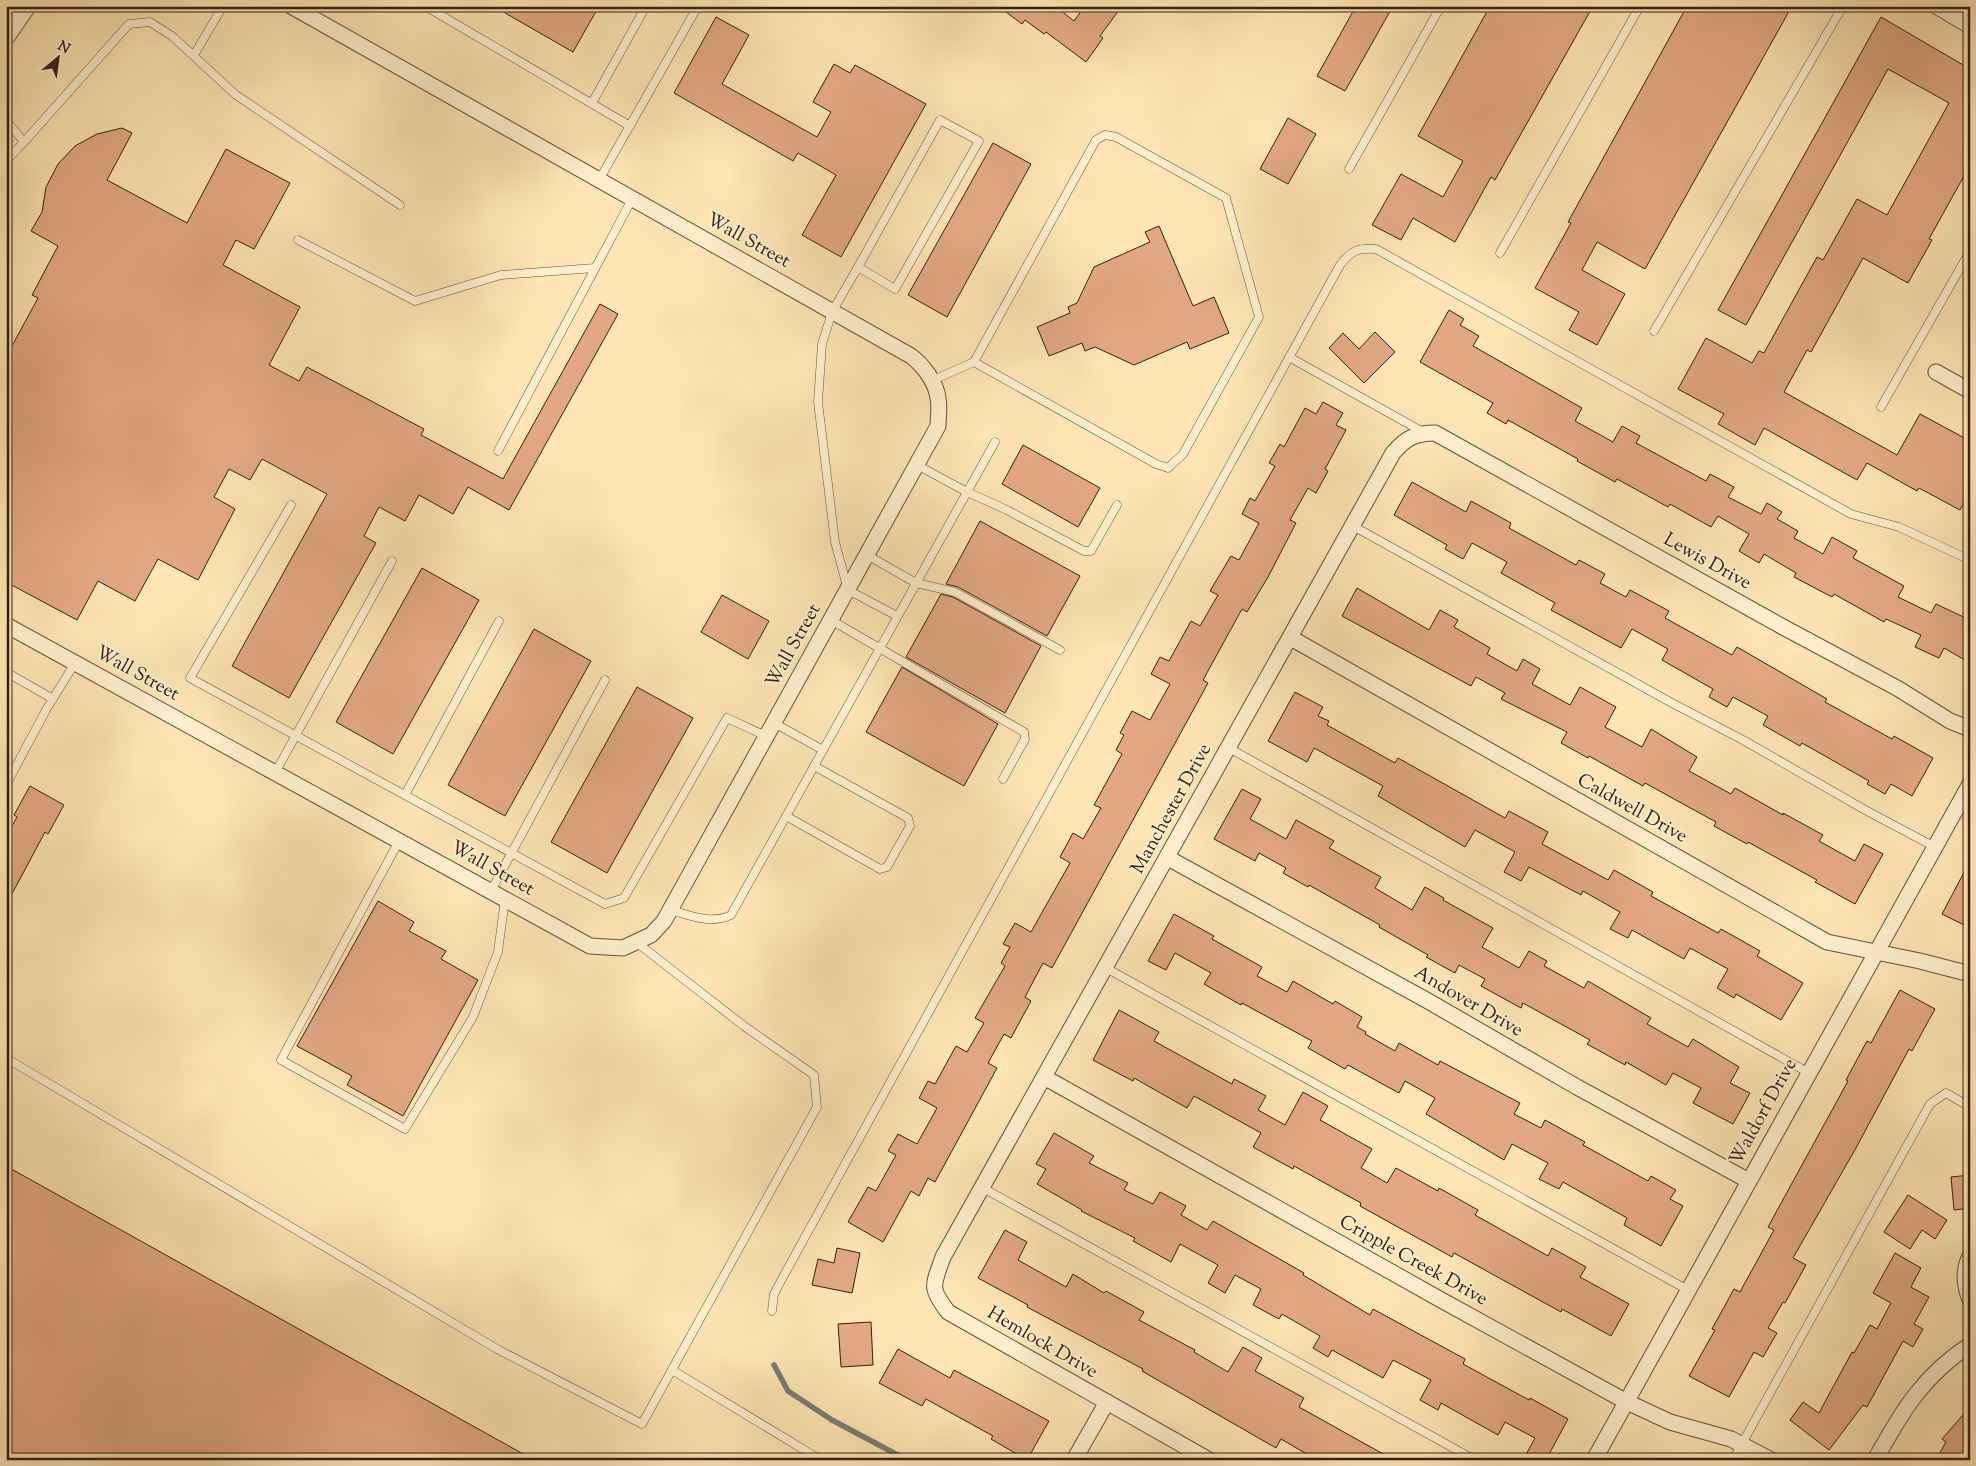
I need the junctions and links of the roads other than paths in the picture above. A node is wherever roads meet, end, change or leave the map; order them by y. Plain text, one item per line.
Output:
1 (26, 6) edge
2 (222, 6) edge
3 (291, 6) edge
4 (425, 6) edge
5 (646, 6) edge
6 (698, 6) edge
7 (1441, 6) edge
8 (1640, 6) edge
9 (1843, 6) edge
10 (1936, 6) edge
11 (1970, 26) edge
12 (6, 35) edge
13 (194, 55) junction
14 (592, 103) junction
15 (6, 120) edge
16 (630, 126) junction
17 (24, 142) junction
18 (6, 162) edge
19 (1349, 169) dead end
20 (599, 180) junction
21 (632, 199) junction
22 (400, 205) dead end
23 (298, 240) dead end
24 (1970, 251) edge
25 (1500, 253) dead end
26 (858, 267) junction
27 (595, 268) junction
28 (832, 312) junction
29 (1654, 332) dead end
30 (1289, 357) junction
31 (974, 362) junction
32 (1936, 372) dead end
33 (931, 381) junction
34 (1970, 391) edge
35 (1882, 407) dead end
36 (1425, 433) junction
37 (995, 442) dead end
38 (498, 451) dead end
39 (917, 465) junction
40 (967, 492) junction
41 (1117, 504) dead end
42 (291, 505) dead end
43 (1352, 526) junction
44 (867, 555) junction
45 (1970, 560) edge
46 (392, 561) dead end
47 (916, 583) junction
48 (848, 590) junction
49 (897, 616) junction
50 (831, 620) junction
51 (500, 621) dead end
52 (6, 625) edge
53 (1291, 638) junction
54 (880, 648) junction
55 (1060, 650) dead end
56 (75, 663) junction
57 (6, 672) edge
58 (606, 680) dead end
59 (53, 699) junction
60 (770, 729) junction
61 (1970, 729) edge
62 (296, 735) junction
63 (1229, 748) junction
64 (823, 750) junction
65 (814, 766) junction
66 (275, 773) junction
67 (1003, 779) dead end
68 (1970, 784) edge
69 (6, 785) edge
70 (405, 795) junction
71 (786, 816) junction
72 (399, 841) junction
73 (1935, 847) junction
74 (513, 854) junction
75 (1168, 858) junction
76 (498, 895) junction
77 (670, 910) junction
78 (636, 942) junction
79 (1876, 952) junction
80 (1106, 968) junction
81 (1970, 974) edge
82 (6, 1058) edge
83 (1809, 1072) junction
84 (1044, 1077) junction
85 (1970, 1107) edge
86 (1749, 1181) junction
87 (983, 1188) junction
88 (966, 1218) joint
89 (1970, 1256) edge
90 (1688, 1290) junction
91 (1970, 1300) edge
92 (772, 1311) dead end
93 (1970, 1345) edge
94 (672, 1370) junction
95 (1107, 1402) junction
96 (1626, 1402) junction
97 (1742, 1444) junction
98 (818, 1460) edge
99 (1074, 1460) edge
100 (1209, 1460) edge
101 (1475, 1460) edge
102 (1594, 1460) edge
103 (1733, 1460) edge
104 (1771, 1460) edge
105 (1874, 1460) edge

1 - 12 street
2 - 13 lane
3 - 20 street, Wall Street
4 - 14 lane
5 - 14 lane
6 - 16 lane
7 - 19 lane
8 - 25 lane
9 - 29 lane
10 - 11 street
13 - 17 lane
13 - 22 lane
14 - 16 lane
15 - 17 lane
16 - 20 lane
17 - 18 lane
20 - 21 street, Wall Street
21 - 27 lane
21 - 28 street, Wall Street
23 - 27 lane
24 - 35 lane
26 - 26 lane
26 - 28 lane
27 - 38 lane
28 - 33 street, Wall Street
28 - 48 lane
30 - 36 lane
30 - 45 lane
30 - 92 lane
31 - 31 lane
31 - 33 lane
32 - 34 street
33 - 39 street, Wall Street
36 - 43 street, Manchester Drive
36 - 61 street, Lewis Drive
37 - 40 lane
39 - 40 lane
39 - 44 street, Wall Street
40 - 41 lane
40 - 47 lane
42 - 62 lane
43 - 53 street, Manchester Drive
43 - 73 lane
44 - 47 lane
44 - 48 street, Wall Street
46 - 62 lane
47 - 49 lane
47 - 55 lane
48 - 49 lane
48 - 50 street, Wall Street
49 - 54 lane
50 - 54 lane
50 - 60 street, Wall Street
51 - 70 lane
52 - 56 street, Wall Street
53 - 63 street, Manchester Drive
53 - 79 street, Caldwell Drive
54 - 64 lane
54 - 67 lane
56 - 59 lane
56 - 66 street, Wall Street
57 - 59 lane
58 - 74 lane
59 - 69 lane
60 - 64 lane
60 - 74 lane
60 - 77 street, Wall Street
62 - 66 lane
62 - 70 lane
63 - 75 street, Manchester Drive
63 - 83 lane
64 - 65 lane
65 - 71 lane
65 - 71 lane
66 - 72 street, Wall Street
68 - 73 street, Waldorf Drive
70 - 74 lane
71 - 77 lane
72 - 76 street, Wall Street
72 - 76 lane
73 - 79 street, Waldorf Drive
74 - 76 lane
75 - 80 street, Manchester Drive
75 - 86 street, Andover Drive
76 - 78 street, Wall Street
77 - 78 street, Wall Street
78 - 94 lane
79 - 81 street, Caldwell Drive
79 - 83 street, Waldorf Drive
80 - 84 street, Manchester Drive
80 - 90 lane
82 - 94 lane
83 - 86 street, Waldorf Drive
84 - 87 street, Manchester Drive
84 - 96 street, Cripple Creek Drive
85 - 97 lane
86 - 90 street, Waldorf Drive
87 - 88 street, Manchester Drive
87 - 101 lane
88 - 95 street, Hemlock Drive
89 - 91 street
90 - 96 street, Waldorf Drive
93 - 105 street
94 - 98 lane
95 - 99 street
95 - 100 street, Hemlock Drive
96 - 97 street, Cripple Creek Drive
96 - 102 street, Waldorf Drive
97 - 103 lane
97 - 104 street, Cripple Creek Drive

